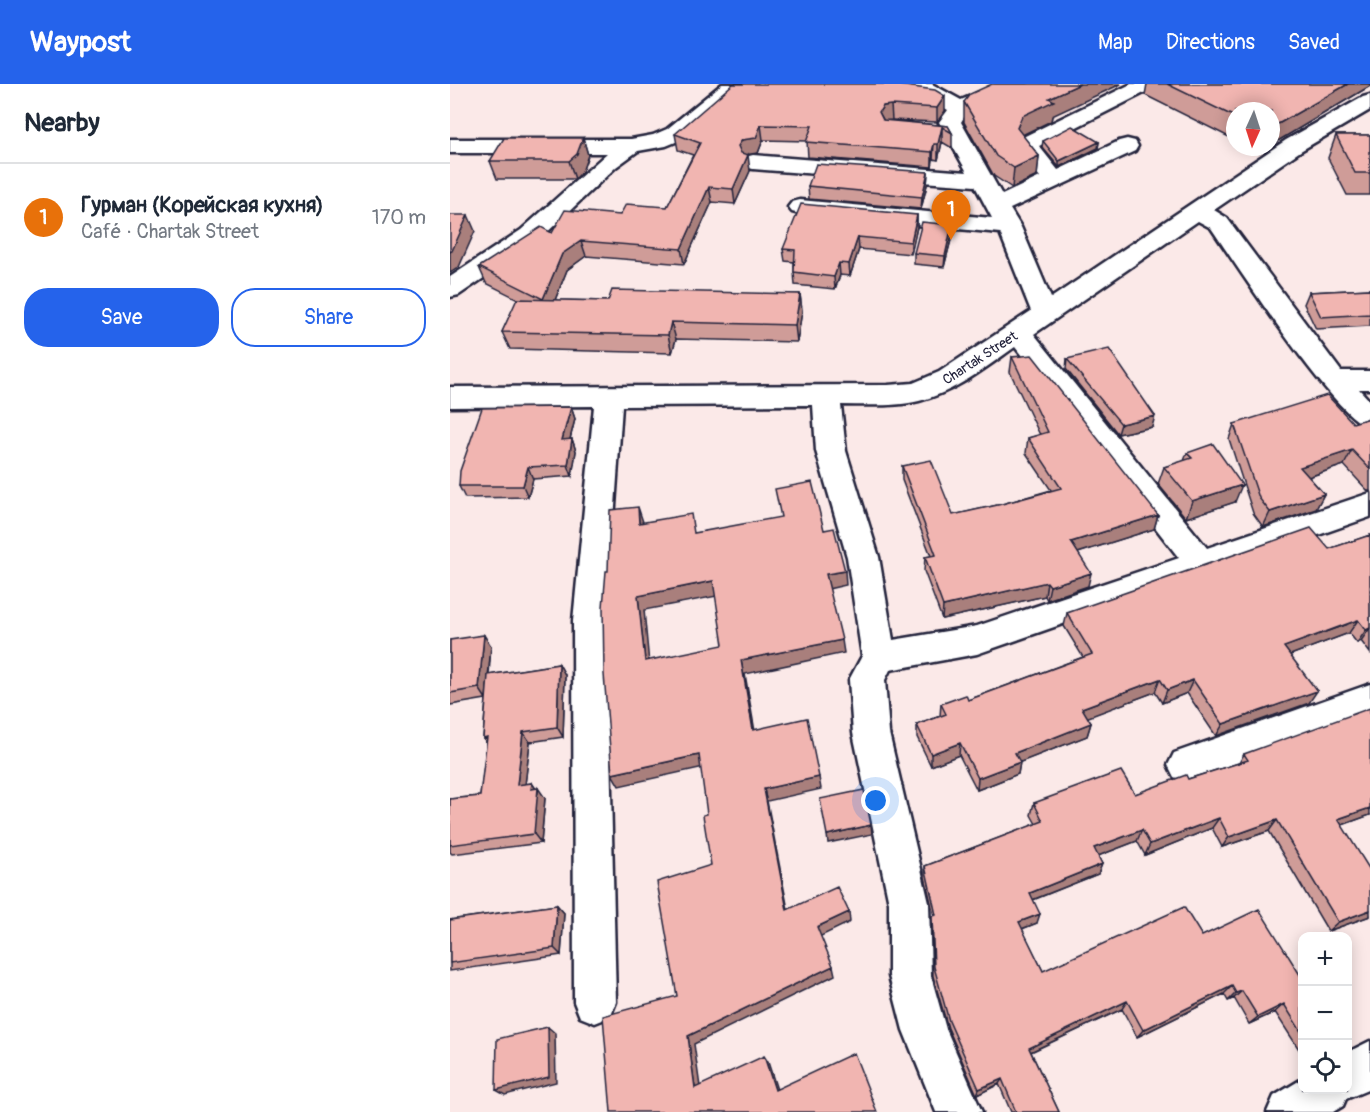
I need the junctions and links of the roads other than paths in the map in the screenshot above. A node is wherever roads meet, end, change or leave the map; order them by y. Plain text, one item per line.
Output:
1 (732, 84) edge
2 (917, 84) edge
3 (1016, 84) edge
4 (1148, 84) edge
5 (1370, 100) edge
6 (960, 108) junction
7 (450, 146) edge
8 (631, 146) junction
9 (1127, 146) dead end
10 (753, 162) dead end
11 (982, 180) junction
12 (1054, 180) junction
13 (800, 207) edge
14 (1198, 211) junction
15 (1003, 216) junction
16 (450, 289) edge
17 (1045, 315) junction
18 (1018, 333) junction
19 (1333, 380) junction
20 (1370, 380) edge
21 (825, 395) junction
22 (609, 396) junction
23 (450, 397) edge
24 (1370, 418) edge
25 (1370, 505) edge
26 (1200, 562) junction
27 (879, 657) junction
28 (1370, 699) edge
29 (1187, 765) dead end
30 (595, 1002) dead end
31 (1370, 1063) edge
32 (1352, 1074) edge
33 (1319, 1094) edge
34 (959, 1112) edge
35 (1290, 1112) edge

1 - 8 street
2 - 6 street
3 - 6 street
4 - 12 street
5 - 14 street, Chartak Street
6 - 11 street
7 - 8 street
8 - 16 street
9 - 12 street
10 - 11 street
11 - 15 street
12 - 15 street
13 - 15 street
14 - 17 street, Chartak Street
14 - 19 street
15 - 17 street
17 - 18 street, Chartak Street
18 - 21 street, Chartak Street
18 - 26 street
19 - 20 street
19 - 24 street
21 - 22 street, Chartak Street
21 - 27 street
22 - 23 street, Chartak Street
22 - 30 street
25 - 26 street
26 - 27 street
27 - 34 street
28 - 29 street
31 - 32 street
33 - 35 street

